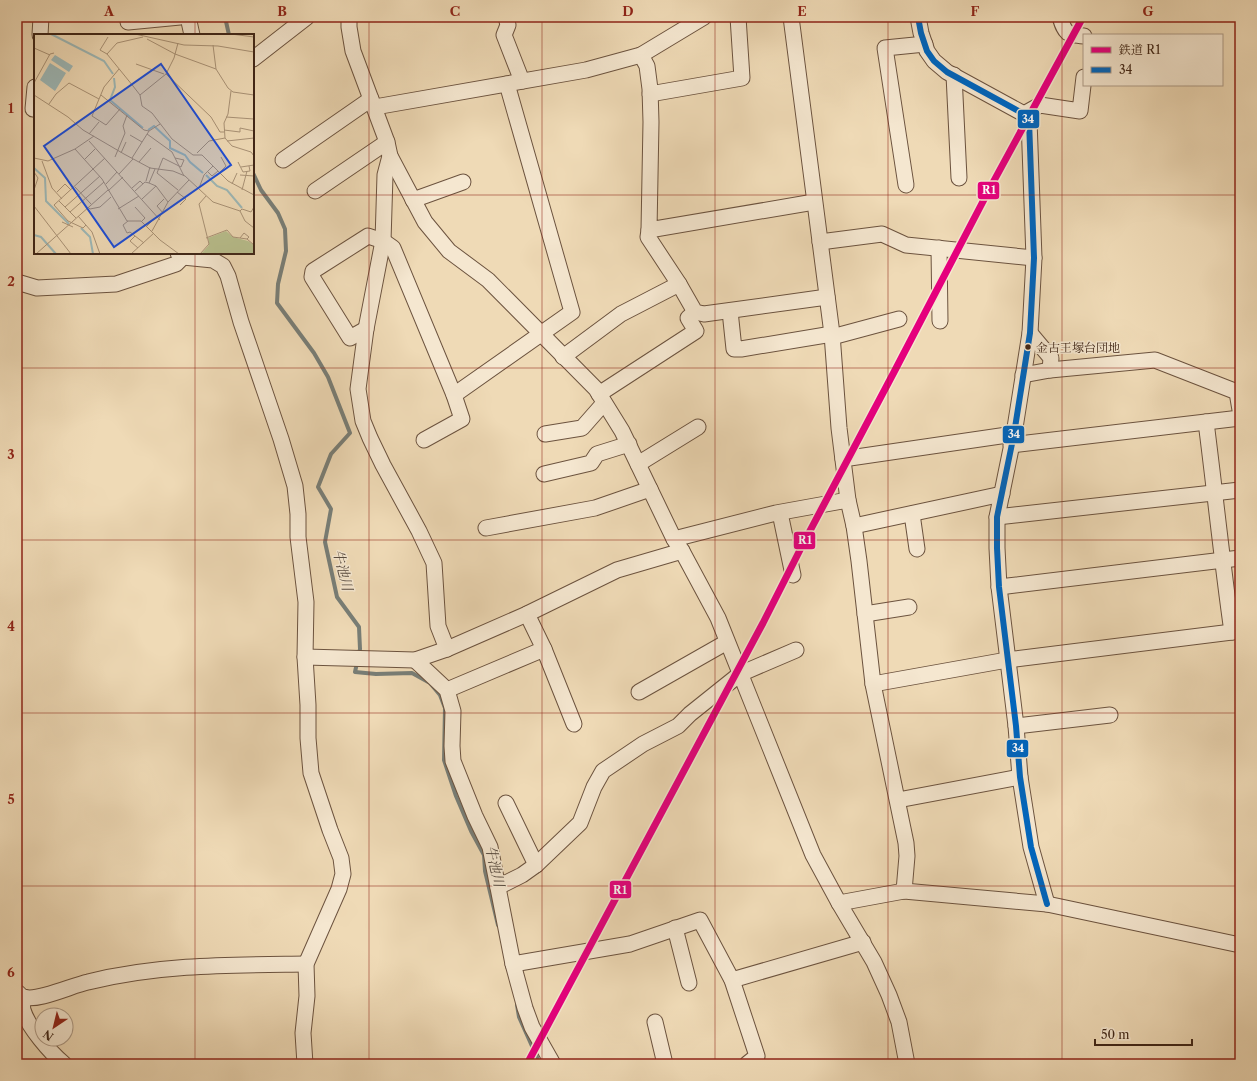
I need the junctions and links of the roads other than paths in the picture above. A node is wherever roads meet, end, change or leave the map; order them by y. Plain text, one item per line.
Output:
1 (41, 17) edge
2 (180, 17) edge
3 (188, 17) edge
4 (307, 17) edge
5 (349, 17) edge
6 (506, 17) edge
7 (704, 17) edge
8 (738, 17) edge
9 (791, 17) edge
10 (918, 17) edge
11 (1060, 17) edge
12 (128, 25) edge
13 (40, 34) edge
14 (192, 34) edge
15 (1083, 36) edge
16 (925, 44) junction
17 (641, 56) junction
18 (254, 58) edge
19 (954, 75) junction
20 (522, 81) junction
21 (507, 84) junction
22 (1083, 86) edge
23 (650, 94) junction
24 (34, 98) edge
25 (373, 103) junction
26 (33, 109) dead end
27 (1024, 114) junction
28 (388, 149) junction
29 (283, 160) dead end
30 (959, 178) dead end
31 (463, 182) dead end
32 (906, 185) dead end
33 (315, 191) dead end
34 (413, 200) junction
35 (814, 202) junction
36 (649, 230) junction
37 (383, 241) junction
38 (820, 242) junction
39 (938, 248) junction
40 (180, 255) edge
41 (1034, 258) junction
42 (17, 282) edge
43 (679, 284) junction
44 (827, 298) junction
45 (730, 311) junction
46 (695, 312) junction
47 (899, 319) dead end
48 (940, 322) dead end
49 (366, 329) junction
50 (1030, 333) junction
51 (540, 334) junction
52 (832, 336) junction
53 (563, 357) junction
54 (1050, 370) junction
55 (1023, 375) junction
56 (454, 395) junction
57 (602, 398) junction
58 (1240, 410) edge
59 (1240, 418) edge
60 (1206, 422) junction
61 (698, 427) dead end
62 (545, 434) dead end
63 (424, 440) dead end
64 (1012, 440) junction
65 (629, 444) junction
66 (843, 459) junction
67 (638, 464) junction
68 (544, 474) dead end
69 (650, 489) junction
70 (1240, 490) edge
71 (1215, 493) junction
72 (1002, 494) junction
73 (848, 500) junction
74 (780, 512) junction
75 (912, 514) junction
76 (997, 517) junction
77 (854, 526) junction
78 (486, 528) dead end
79 (678, 545) junction
80 (917, 549) dead end
81 (1240, 558) edge
82 (1222, 560) junction
83 (793, 575) dead end
84 (999, 587) junction
85 (909, 607) dead end
86 (527, 614) junction
87 (865, 614) junction
88 (1236, 632) edge
89 (727, 642) junction
90 (447, 649) junction
91 (544, 649) junction
92 (796, 650) dead end
93 (305, 657) junction
94 (415, 660) junction
95 (1007, 660) junction
96 (740, 674) junction
97 (873, 684) junction
98 (447, 690) junction
99 (639, 692) dead end
100 (1110, 715) dead end
101 (574, 724) dead end
102 (1016, 726) junction
103 (1020, 777) junction
104 (898, 800) junction
105 (506, 803) dead end
106 (536, 865) junction
107 (498, 887) junction
108 (904, 891) junction
109 (838, 903) junction
110 (1047, 904) junction
111 (675, 928) junction
112 (863, 942) junction
113 (1240, 945) edge
114 (306, 964) junction
115 (513, 964) junction
116 (732, 980) junction
117 (689, 983) dead end
118 (20, 994) edge
119 (656, 1022) dead end
120 (64, 1064) edge
121 (305, 1064) edge
122 (553, 1064) edge
123 (665, 1064) edge
124 (748, 1064) edge
125 (907, 1064) edge

1 - 13 street
2 - 12 street
3 - 14 street
4 - 18 street
5 - 25 street
6 - 20 street
7 - 17 street
8 - 23 street
9 - 35 street
10 - 16 street
11 - 15 street
16 - 19 street
16 - 32 street
17 - 20 street
17 - 23 street
19 - 27 street
19 - 30 street
20 - 21 street
21 - 25 street
21 - 51 street
22 - 27 street
23 - 36 street
24 - 26 street
25 - 28 street
25 - 29 street
27 - 41 street
28 - 33 street
28 - 34 street
28 - 37 street
31 - 34 street
34 - 51 street
35 - 36 street
35 - 38 street
36 - 43 street
37 - 49 street
37 - 49 street
37 - 56 street
38 - 39 street
38 - 44 street
39 - 41 street
39 - 48 street
40 - 42 street
40 - 93 street
41 - 50 street
43 - 46 street
43 - 53 street
44 - 45 street
44 - 52 street
45 - 46 street
45 - 52 street
46 - 57 street
47 - 52 street
49 - 90 street
50 - 54 street
50 - 55 street
51 - 53 street
51 - 56 street
52 - 66 street
53 - 57 street
54 - 55 street
54 - 58 street
55 - 64 street
56 - 63 street
57 - 62 street
57 - 65 street
59 - 60 street
60 - 64 street
60 - 71 street
61 - 67 street
64 - 66 street
64 - 72 street
65 - 67 street
65 - 68 street
66 - 73 street
67 - 69 street
69 - 78 street
69 - 79 street
70 - 71 street
71 - 76 street
71 - 82 street
72 - 75 street
72 - 76 street
73 - 74 street
73 - 77 street
74 - 79 street
74 - 83 street
75 - 77 street
75 - 80 street
76 - 84 street
77 - 87 street
79 - 86 street
79 - 89 street
81 - 82 street
82 - 84 street
82 - 88 street
84 - 95 street
85 - 87 street
86 - 90 street
86 - 91 street
87 - 97 street
88 - 95 street
89 - 96 street
89 - 99 street
90 - 94 street
91 - 98 street
91 - 101 street
92 - 96 street
93 - 94 street
93 - 114 street
94 - 98 street
95 - 97 street
95 - 102 street
96 - 106 street
96 - 109 street
97 - 104 street
98 - 107 street
100 - 102 street
102 - 103 street
103 - 104 street
103 - 110 street
104 - 108 street
105 - 106 street
106 - 107 street
107 - 115 street
108 - 109 street
108 - 110 street
109 - 112 street
110 - 113 street
111 - 115 street
111 - 116 street
111 - 117 street
112 - 116 street
112 - 125 street
114 - 118 street
114 - 121 street
115 - 122 street
116 - 124 street
118 - 120 street
119 - 123 street

